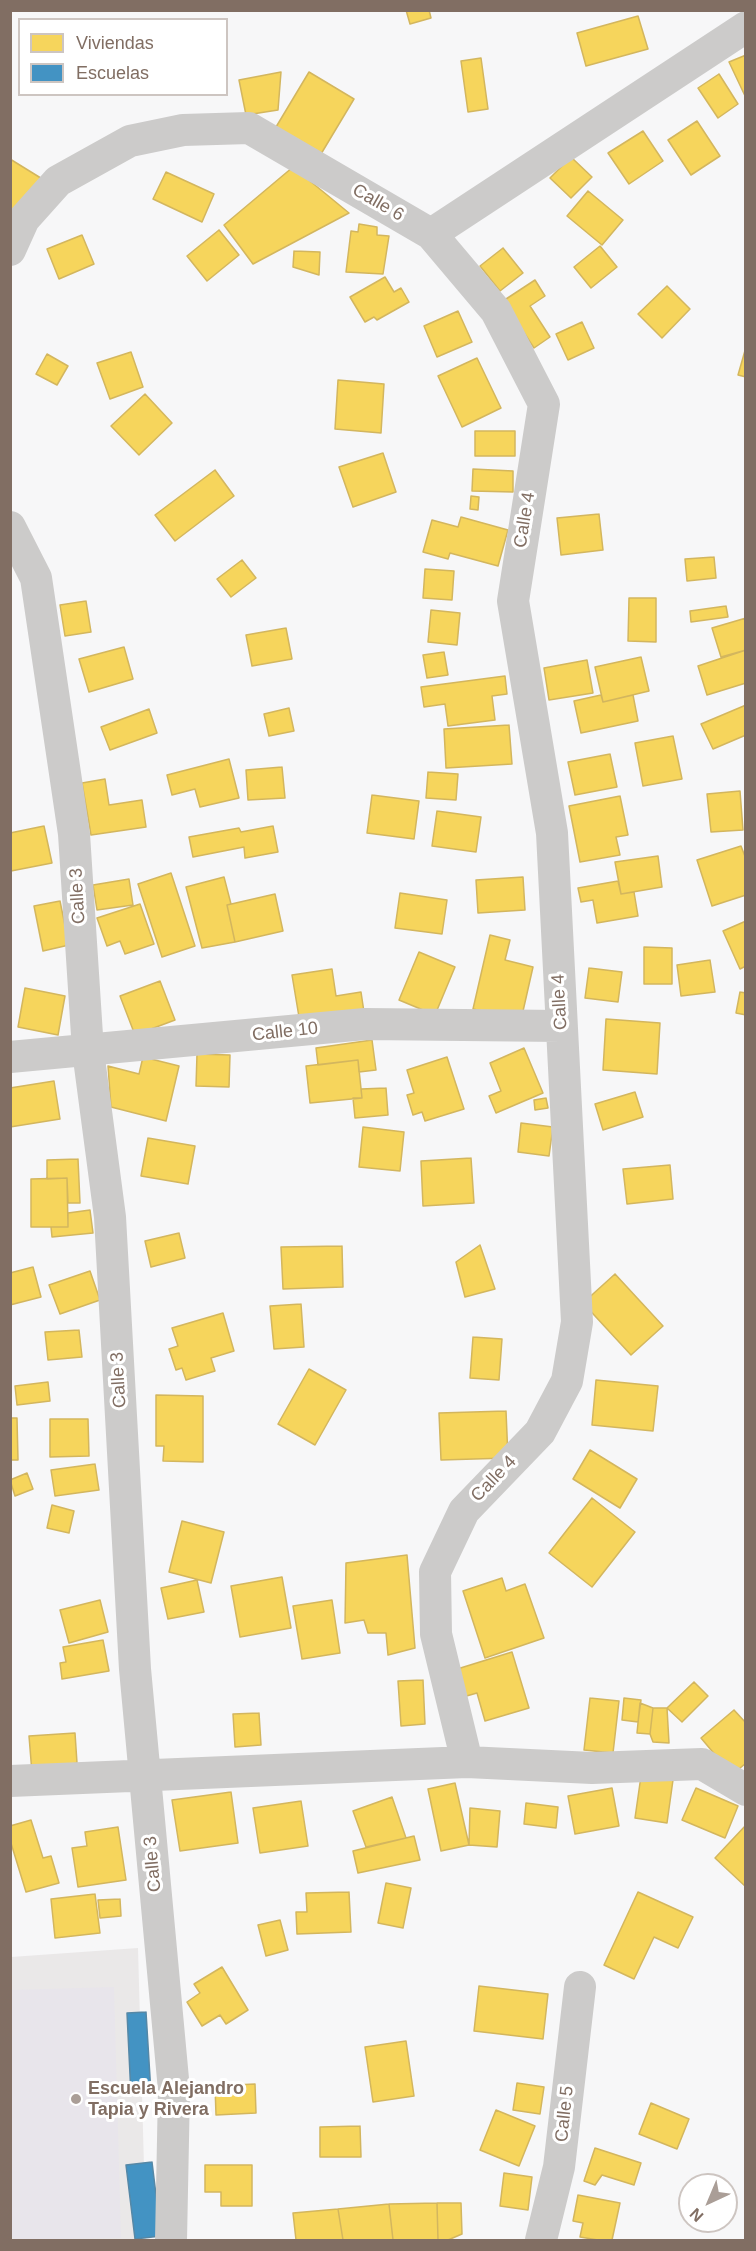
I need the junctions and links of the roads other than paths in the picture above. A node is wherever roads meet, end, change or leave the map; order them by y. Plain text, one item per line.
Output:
1 (746, 27) edge
2 (431, 234) junction
3 (10, 250) edge
4 (10, 527) edge
5 (561, 1026) junction
6 (88, 1051) junction
7 (10, 1057) edge
8 (468, 1762) junction
9 (144, 1774) junction
10 (10, 1781) edge
11 (746, 1790) edge
12 (580, 1987) dead end
13 (171, 2241) edge
14 (541, 2241) edge

1 - 2 street
2 - 3 street, Calle 6
2 - 5 street, Calle 4
4 - 6 street, Calle 3
5 - 6 street, Calle 10
5 - 8 street, Calle 4
6 - 7 street, Calle 10
6 - 9 street, Calle 3
8 - 9 street
8 - 11 street
9 - 10 street
9 - 13 street, Calle 3
12 - 14 street, Calle 5

